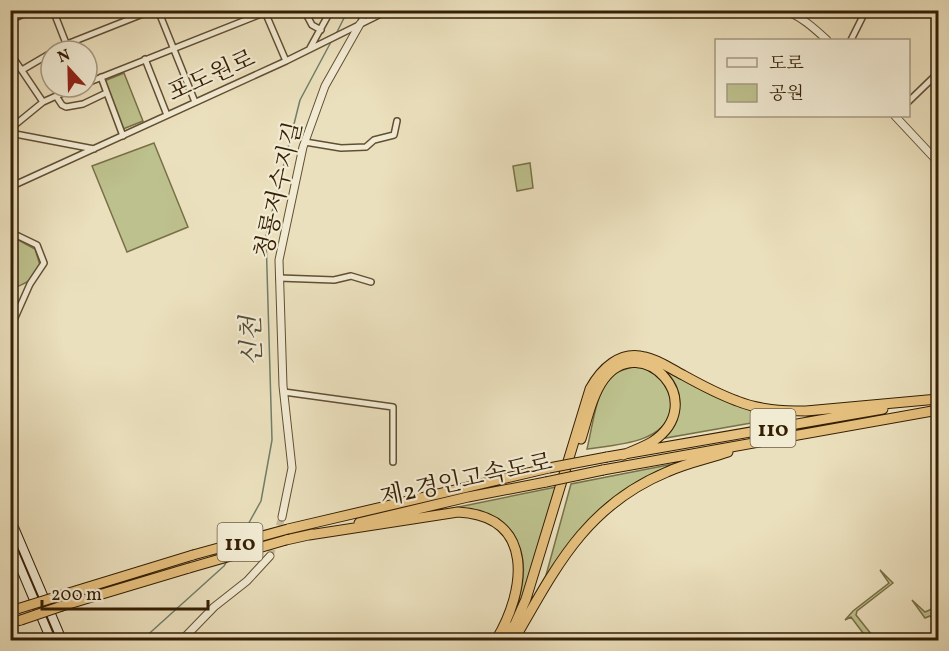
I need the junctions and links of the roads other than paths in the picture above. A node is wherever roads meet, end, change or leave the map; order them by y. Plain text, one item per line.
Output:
1 (33, 10) edge
2 (53, 10) edge
3 (153, 10) edge
4 (158, 10) edge
5 (304, 10) edge
6 (331, 10) edge
7 (366, 10) edge
8 (389, 10) edge
9 (604, 10) edge
10 (631, 10) edge
11 (782, 10) edge
12 (866, 10) edge
13 (267, 11) edge
14 (10, 20) edge
15 (357, 26) junction
16 (321, 30) junction
17 (65, 39) edge
18 (80, 39) edge
19 (826, 39) edge
20 (852, 39) edge
21 (173, 48) junction
22 (311, 49) junction
23 (11, 54) edge
24 (39, 60) edge
25 (145, 60) junction
26 (286, 61) junction
27 (22, 70) junction
28 (939, 73) edge
29 (101, 77) joint
30 (106, 93) junction
31 (99, 96) edge
32 (50, 99) edge
33 (59, 99) edge
34 (93, 99) edge
35 (910, 101) edge
36 (43, 102) junction
37 (195, 102) junction
38 (167, 115) junction
39 (896, 117) edge
40 (397, 121) dead end
41 (10, 131) edge
42 (123, 136) junction
43 (305, 142) junction
44 (95, 149) junction
45 (939, 162) edge
46 (10, 187) edge
47 (10, 232) edge
48 (279, 278) junction
49 (371, 282) dead end
50 (10, 329) edge
51 (284, 392) junction
52 (939, 399) edge
53 (939, 410) edge
54 (764, 441) junction
55 (623, 455) junction
56 (393, 462) dead end
57 (282, 517) tunnel mouth
58 (10, 518) edge
59 (309, 535) junction
60 (10, 543) edge
61 (270, 556) tunnel mouth
62 (14, 610) edge
63 (525, 619) junction
64 (10, 623) edge
65 (51, 640) edge
66 (62, 640) edge
67 (182, 640) edge
68 (496, 640) edge
69 (503, 640) edge
70 (514, 640) edge

1 - 14 street
2 - 17 street
3 - 18 street
4 - 21 street
5 - 16 street
6 - 16 street
7 - 15 street
8 - 15 street
9 - 10 street
11 - 19 street
12 - 20 street
13 - 21 street
13 - 26 street
15 - 22 street, 포도원로
15 - 43 street, 청룡저수지길
16 - 22 street
21 - 25 street
21 - 37 street
22 - 26 street, 포도원로
23 - 27 street
24 - 27 street
25 - 29 street
25 - 38 street
26 - 37 street, 포도원로
27 - 36 street
28 - 35 street
29 - 30 street
30 - 31 street
30 - 42 street
32 - 36 street
33 - 34 street
36 - 41 street
37 - 38 street, 포도원로
38 - 42 street, 포도원로
39 - 45 street
40 - 43 street
41 - 44 street
42 - 44 street, 포도원로
43 - 48 street, 청룡저수지길
44 - 46 street, 포도원로
47 - 50 street
48 - 49 street
48 - 51 street, 청룡저수지길
51 - 56 street
51 - 57 street, 청룡저수지길
52 - 55 highway, 제2경인고속도로 / 110
52 - 69 highway
53 - 54 highway, 제2경인고속도로 / 110
54 - 59 highway, 제2경인고속도로 / 110, bridge
54 - 63 highway
55 - 62 highway, 제2경인고속도로 / 110, bridge
55 - 63 highway
58 - 66 main road
59 - 64 highway, 제2경인고속도로 / 110, bridge
59 - 68 highway
60 - 65 main road
61 - 67 street
63 - 70 highway

